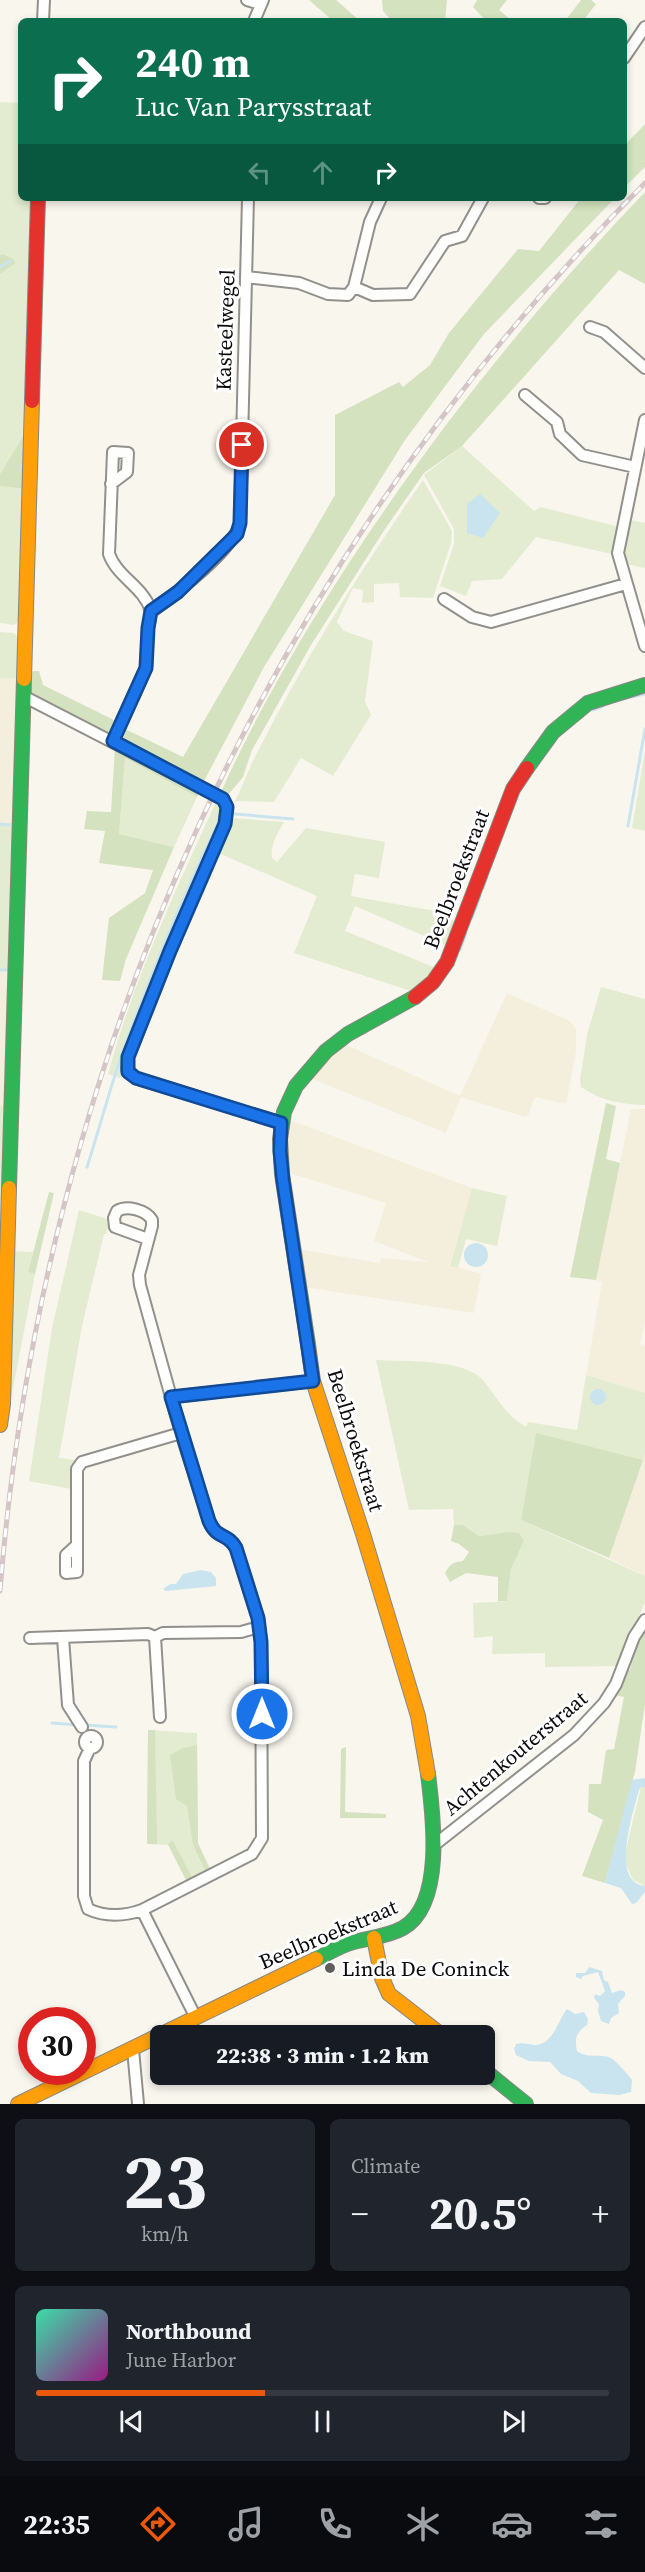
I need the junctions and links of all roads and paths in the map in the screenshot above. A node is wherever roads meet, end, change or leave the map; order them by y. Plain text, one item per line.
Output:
1 (44, 0) edge
2 (247, 0) edge
3 (261, 2) edge
4 (43, 18) edge
5 (255, 18) edge
6 (645, 27) edge
7 (627, 54) edge
8 (38, 201) edge
9 (248, 201) edge
10 (380, 201) edge
11 (481, 201) edge
12 (246, 277) junction
13 (354, 287) junction
14 (590, 327) dead end
15 (645, 368) edge
16 (525, 394) dead end
17 (645, 420) edge
18 (635, 466) junction
19 (111, 484) dead end
20 (626, 584) junction
21 (444, 599) dead end
22 (151, 611) junction
23 (645, 646) edge
24 (645, 685) edge
25 (25, 697) junction
26 (113, 741) junction
27 (281, 1123) junction
28 (148, 1239) dead end
29 (313, 1381) junction
30 (171, 1397) junction
31 (0, 1425) edge
32 (181, 1433) junction
33 (77, 1545) dead end
34 (645, 1620) edge
35 (259, 1627) junction
36 (155, 1637) junction
37 (30, 1638) dead end
38 (63, 1638) junction
39 (160, 1718) dead end
40 (80, 1725) dead end
41 (90, 1748) dead end
42 (433, 1846) junction
43 (142, 1910) junction
44 (374, 1938) junction
45 (196, 2018) junction
46 (429, 2025) edge
47 (133, 2049) junction
48 (495, 2079) edge
49 (523, 2103) edge
50 (18, 2104) edge
51 (138, 2104) edge

1 - 4 street
2 - 3 street
3 - 5 street
6 - 7 street
8 - 25 street
9 - 12 street, Kasteelwegel
10 - 13 street
11 - 13 street
12 - 13 street
12 - 22 street, Kasteelwegel
14 - 15 street
16 - 18 street
17 - 18 street
18 - 20 street
19 - 22 street
20 - 21 street
20 - 23 street
22 - 26 street
24 - 27 street, Beelbroekstraat
25 - 26 street
25 - 31 street
26 - 27 street
27 - 29 street, Beelbroekstraat
28 - 30 street
29 - 30 street
29 - 42 street, Beelbroekstraat
30 - 32 street
32 - 33 street
32 - 35 street
34 - 42 street, Achtenkouterstraat
35 - 36 street
35 - 43 street
36 - 38 street
36 - 39 street
37 - 38 street
38 - 40 street
41 - 43 street
42 - 44 street, Beelbroekstraat
43 - 45 street
44 - 45 street, Beelbroekstraat
44 - 46 street
45 - 47 street, Beelbroekstraat
47 - 50 street, Beelbroekstraat
47 - 51 street
48 - 49 street

